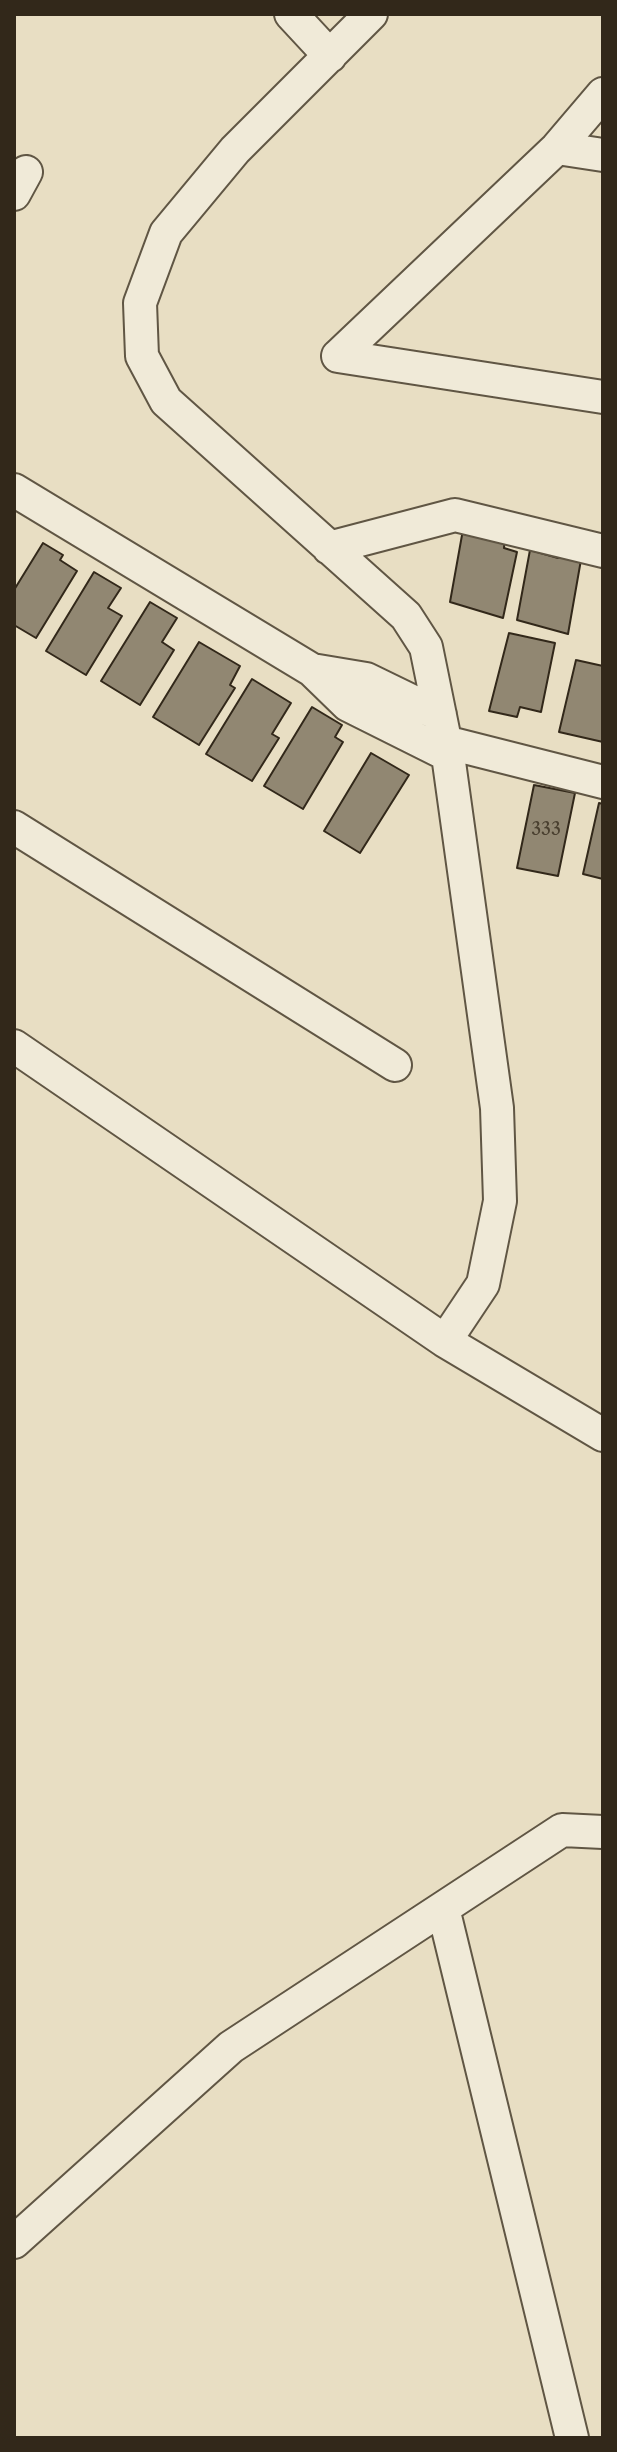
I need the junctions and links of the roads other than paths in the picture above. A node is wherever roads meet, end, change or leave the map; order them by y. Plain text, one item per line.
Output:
1 (291, 14) edge
2 (371, 14) edge
3 (330, 56) junction
4 (603, 94) edge
5 (557, 148) junction
6 (603, 155) edge
7 (603, 397) edge
8 (14, 490) edge
9 (329, 548) junction
10 (603, 551) edge
11 (444, 737) junction
12 (603, 782) edge
13 (14, 827) edge
14 (14, 1046) edge
15 (395, 1065) dead end
16 (445, 1341) junction
17 (603, 1435) edge
18 (603, 1832) edge
19 (443, 1908) junction
20 (14, 2242) edge
21 (572, 2438) edge

1 - 3 street
2 - 3 street
3 - 9 street
4 - 5 street
5 - 6 street
5 - 7 street
8 - 11 street
9 - 10 street
9 - 11 street
11 - 12 street
11 - 16 street
13 - 15 street
14 - 16 street
16 - 17 street
18 - 19 street
19 - 20 street
19 - 21 street

